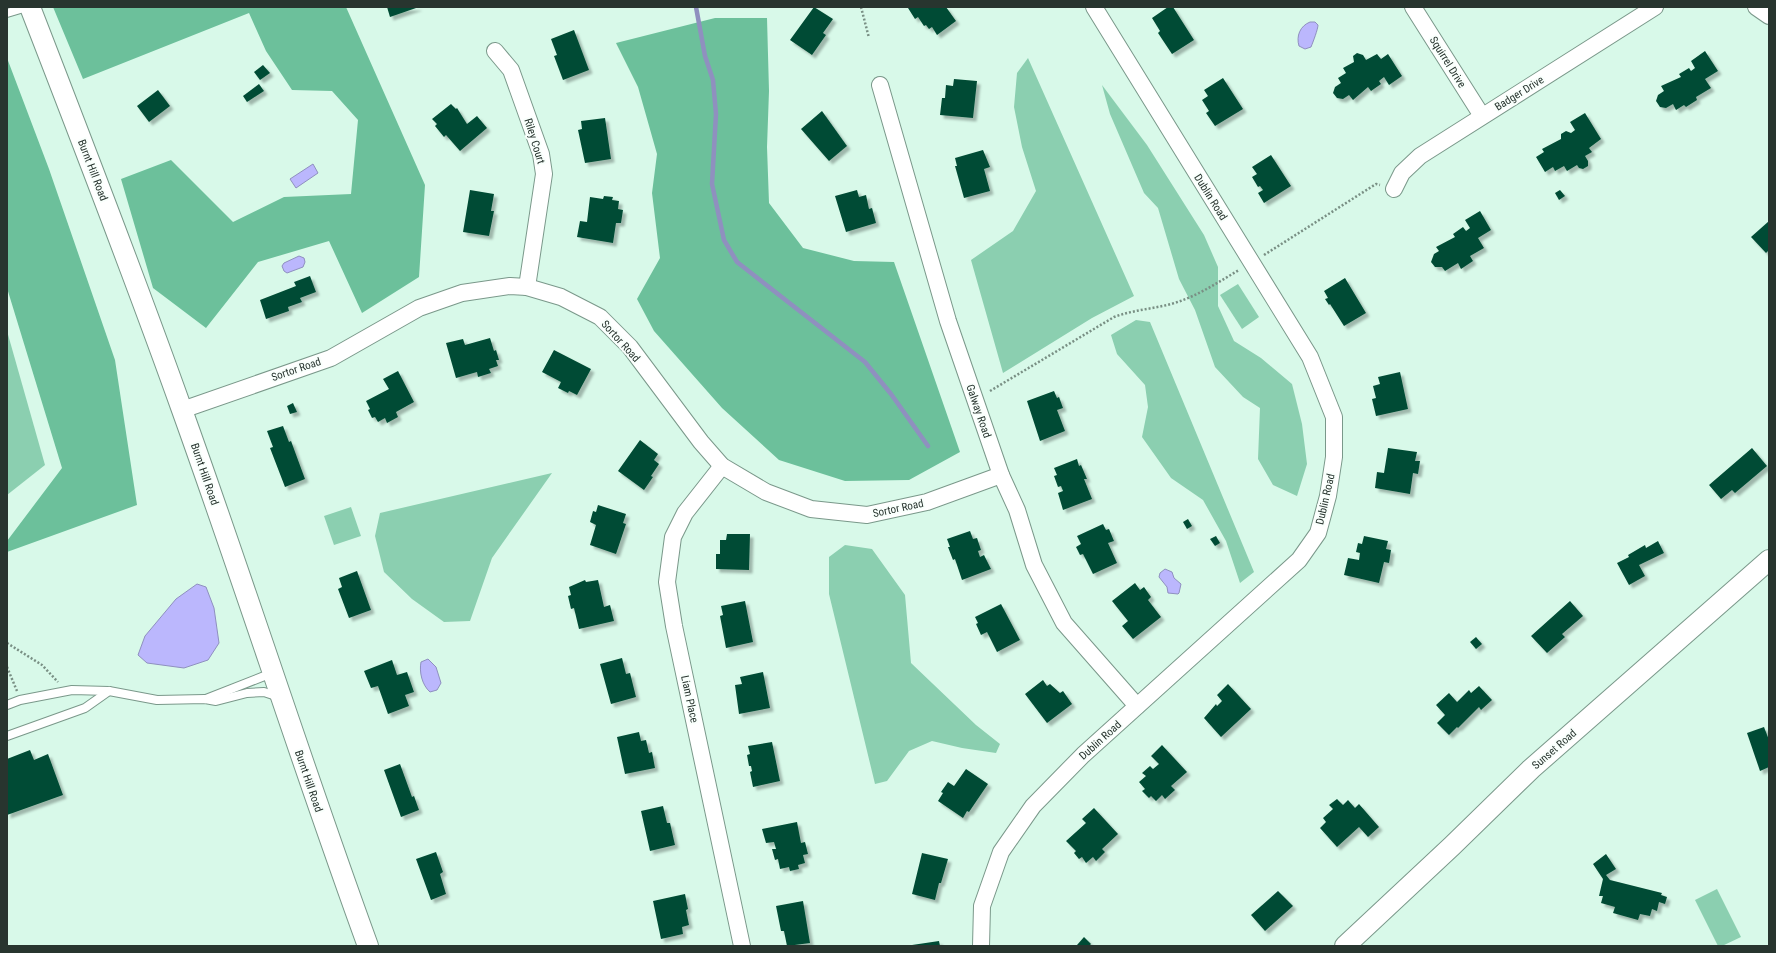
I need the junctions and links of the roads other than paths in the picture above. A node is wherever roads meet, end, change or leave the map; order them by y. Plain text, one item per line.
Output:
1 (28, 7) edge
2 (1094, 7) edge
3 (1413, 7) edge
4 (1655, 7) edge
5 (1756, 7) edge
6 (7, 13) edge
7 (1769, 16) edge
8 (495, 51) dead end
9 (880, 85) dead end
10 (1482, 116) junction
11 (1394, 189) road end
12 (527, 287) junction
13 (182, 410) junction
14 (722, 466) junction
15 (1001, 475) junction
16 (1769, 560) edge
17 (272, 673) junction
18 (109, 691) junction
19 (280, 698) junction
20 (205, 699) junction
21 (7, 705) edge
22 (1137, 706) junction
23 (7, 736) edge
24 (368, 946) edge
25 (742, 946) edge
26 (981, 946) edge
27 (1345, 946) edge

1 - 6 lane
1 - 13 street, Burnt Hill Road
2 - 22 street, Dublin Road
3 - 10 street, Squirrel Drive
4 - 10 street, Badger Drive
5 - 7 street
8 - 12 street, Riley Court
9 - 15 street, Galway Road
10 - 11 street, Badger Drive
12 - 13 street, Sortor Road
12 - 14 street, Sortor Road
13 - 17 street, Burnt Hill Road
14 - 15 street, Sortor Road
14 - 25 street, Liam Place
15 - 22 street, Galway Road
16 - 27 street, Sunset Road
17 - 19 street, Burnt Hill Road
17 - 20 lane
18 - 20 lane
18 - 21 lane
18 - 23 lane
19 - 20 lane
19 - 24 street, Burnt Hill Road
22 - 26 street, Dublin Road

